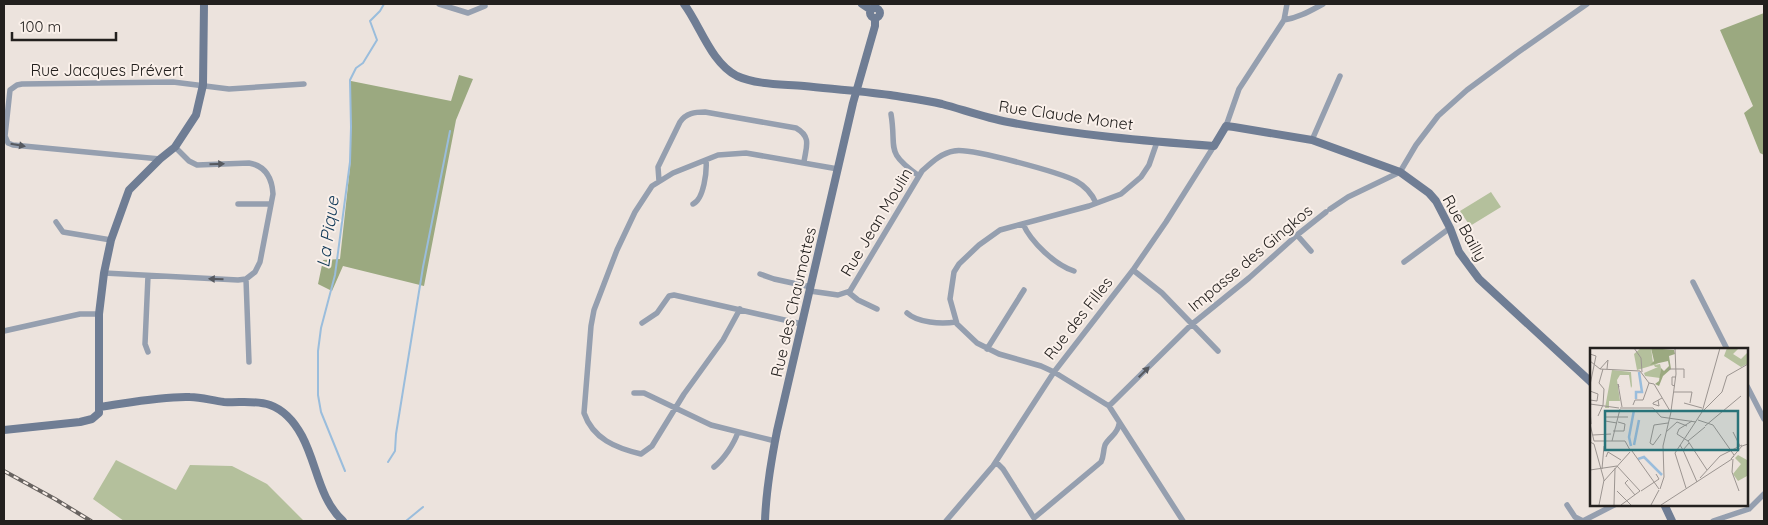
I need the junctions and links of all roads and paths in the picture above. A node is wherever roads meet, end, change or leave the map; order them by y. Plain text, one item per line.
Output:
1 (204, 4) edge
2 (439, 4) edge
3 (684, 4) edge
4 (862, 4) edge
5 (1287, 4) edge
6 (1323, 4) edge
7 (1587, 4) edge
8 (485, 6) dead end
9 (876, 10) edge
10 (1284, 20) junction
11 (1340, 76) dead end
12 (304, 84) dead end
13 (203, 85) junction
14 (857, 91) junction
15 (891, 114) dead end
16 (1226, 126) junction
17 (1312, 140) junction
18 (1157, 142) junction
19 (1214, 146) junction
20 (175, 147) junction
21 (160, 159) junction
22 (706, 160) junction
23 (804, 162) junction
24 (838, 169) junction
25 (1400, 172) junction
26 (919, 176) junction
27 (659, 181) junction
28 (1096, 203) junction
29 (238, 204) dead end
30 (271, 204) junction
31 (693, 204) dead end
32 (56, 222) dead end
33 (1022, 224) junction
34 (1450, 228) junction
35 (1297, 234) junction
36 (111, 240) junction
37 (1311, 250) dead end
38 (1404, 262) dead end
39 (1132, 270) junction
40 (1074, 271) dead end
41 (104, 273) junction
42 (760, 274) dead end
43 (148, 276) junction
44 (246, 279) junction
45 (1693, 282) dead end
46 (810, 289) junction
47 (1024, 290) dead end
48 (848, 292) junction
49 (740, 310) junction
50 (877, 310) dead end
51 (907, 313) dead end
52 (99, 314) junction
53 (956, 322) junction
54 (642, 323) dead end
55 (802, 324) junction
56 (1191, 325) junction
57 (4, 331) edge
58 (987, 348) junction
59 (1727, 348) edge
60 (1218, 351) dead end
61 (148, 352) dead end
62 (249, 362) dead end
63 (1054, 372) junction
64 (1590, 381) edge
65 (1748, 388) edge
66 (634, 393) dead end
67 (1109, 406) junction
68 (99, 407) junction
69 (675, 409) junction
70 (1764, 419) edge
71 (1119, 424) junction
72 (4, 430) edge
73 (738, 432) junction
74 (775, 441) junction
75 (996, 462) junction
76 (714, 467) dead end
77 (1764, 494) edge
78 (1567, 505) dead end
79 (1614, 505) edge
80 (1664, 505) edge
81 (333, 512) junction
82 (1035, 520) edge
83 (334, 521) edge
84 (343, 521) edge
85 (765, 521) edge
86 (946, 521) edge
87 (1183, 521) edge
88 (1672, 521) edge
89 (1713, 521) edge

1 - 13 street
2 - 8 street
3 - 14 street, Rue Claude Monet
4 - 9 street
5 - 10 street
6 - 10 street
7 - 25 street
9 - 14 street, Rue des Chaumottes
10 - 16 street
11 - 17 street
12 - 13 street
13 - 20 street
13 -> 21 street, Rue Jacques Prévert
14 - 18 street, Rue Claude Monet
14 - 24 street, Rue des Chaumottes
15 - 26 street
16 - 17 street, Rue Bailly
16 - 19 street, Rue des Filles
17 - 25 street, Rue Bailly
18 - 19 street, Rue Claude Monet
18 - 28 street
19 - 39 street, Rue des Filles
20 - 21 street
20 -> 30 street
21 - 36 street
22 - 23 street
22 - 27 street
22 - 31 street
23 - 24 street
23 - 27 street
24 - 46 street, Rue des Chaumottes
25 - 34 street, Rue Bailly
25 - 35 street, Impasse des Gingkos
26 - 28 street, Rue Jean Moulin
26 - 48 street, Rue Jean Moulin
27 - 69 street
28 - 33 street
29 - 30 street
30 - 44 street
32 - 36 street
33 - 40 street
33 - 53 street
34 - 38 street
34 - 64 street, Rue Bailly
35 - 37 street
35 - 56 street, Impasse des Gingkos
36 - 41 street
39 - 56 street
39 - 63 street, Rue des Filles
41 - 43 street
41 - 52 street
42 - 46 street, Rue Jean Moulin
44 -> 43 street
43 - 61 street
44 - 62 street
45 - 59 street
46 - 48 street, Rue Jean Moulin
46 - 55 street, Rue des Chaumottes
47 - 58 street
48 - 50 street
49 - 54 street
49 - 55 street
49 - 69 street
51 - 53 street
52 - 57 street
52 - 68 street
53 - 58 street
55 - 74 street, Rue des Chaumottes
56 - 60 street
67 -> 56 street, Impasse des Gingkos
58 - 63 street
63 - 67 street
63 - 75 street, Rue des Filles
65 - 70 street
66 - 69 street
67 - 71 street
68 - 72 street
68 - 81 street
69 - 73 street
71 - 82 street
71 - 87 street
73 - 74 street
73 - 76 street
74 - 85 street, Rue des Chaumottes
75 - 82 street
75 - 86 street, Rue des Filles
77 - 89 street
78 - 79 street
80 - 88 street
81 - 83 street
81 - 84 street

